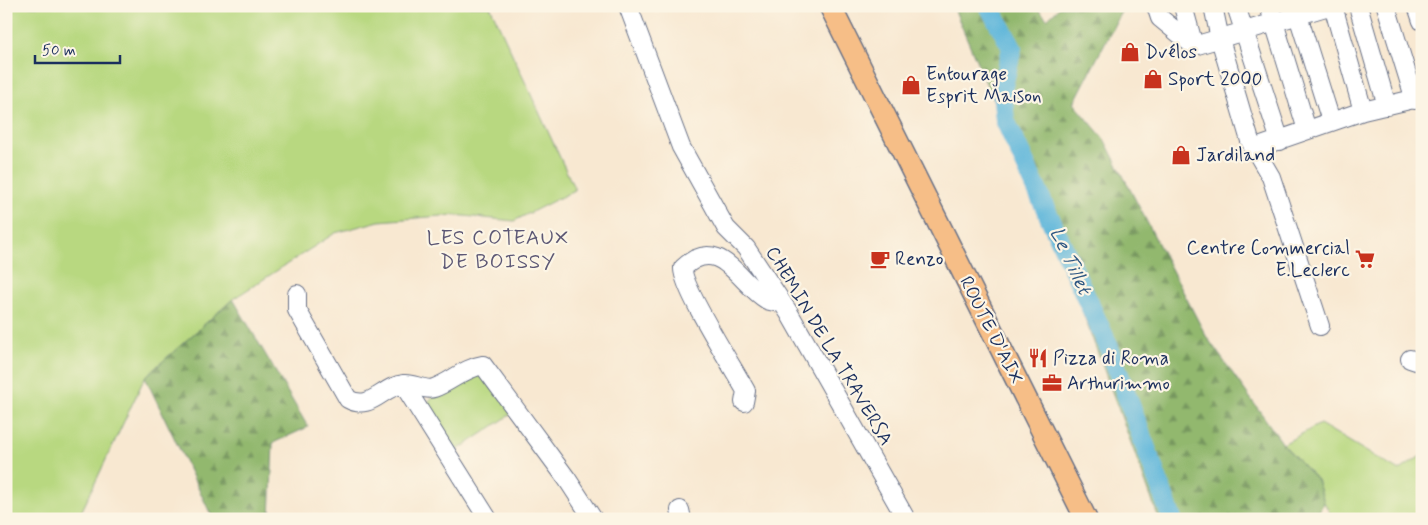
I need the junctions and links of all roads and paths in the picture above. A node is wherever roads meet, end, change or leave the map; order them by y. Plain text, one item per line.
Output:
1 (628, 6) edge
2 (830, 6) edge
3 (1156, 6) edge
4 (1183, 6) edge
5 (1213, 6) edge
6 (1236, 6) edge
7 (1331, 6) edge
8 (1358, 6) edge
9 (1386, 6) edge
10 (1417, 6) edge
11 (1296, 11) edge
12 (1272, 14) edge
13 (1422, 21) edge
14 (1243, 32) junction
15 (1220, 39) junction
16 (1194, 46) junction
17 (1418, 99) edge
18 (1387, 106) junction
19 (1363, 112) junction
20 (1331, 122) junction
21 (1307, 130) junction
22 (1280, 141) junction
23 (1253, 149) junction
24 (297, 294) dead end
25 (782, 303) junction
26 (1320, 326) dead end
27 (403, 384) junction
28 (744, 402) dead end
29 (488, 519) edge
30 (593, 519) edge
31 (906, 519) edge
32 (1086, 519) edge

1 - 25 street, CHEMIN DE LA TRAVERSA
2 - 32 main road, ROUTE D'AIX
3 - 16 street
4 - 16 street
5 - 15 street
6 - 14 street
7 - 11 street
7 - 19 street
8 - 18 street
9 - 17 street
10 - 13 street
11 - 12 street
11 - 20 street
12 - 14 street
12 - 21 street
14 - 15 street
14 - 22 street
15 - 16 street
15 - 23 street
17 - 18 street
18 - 19 street
19 - 20 street
20 - 21 street
21 - 22 street
22 - 23 street
23 - 26 street
24 - 27 street
25 - 28 street
25 - 31 street, CHEMIN DE LA TRAVERSA
27 - 29 street
27 - 30 street

